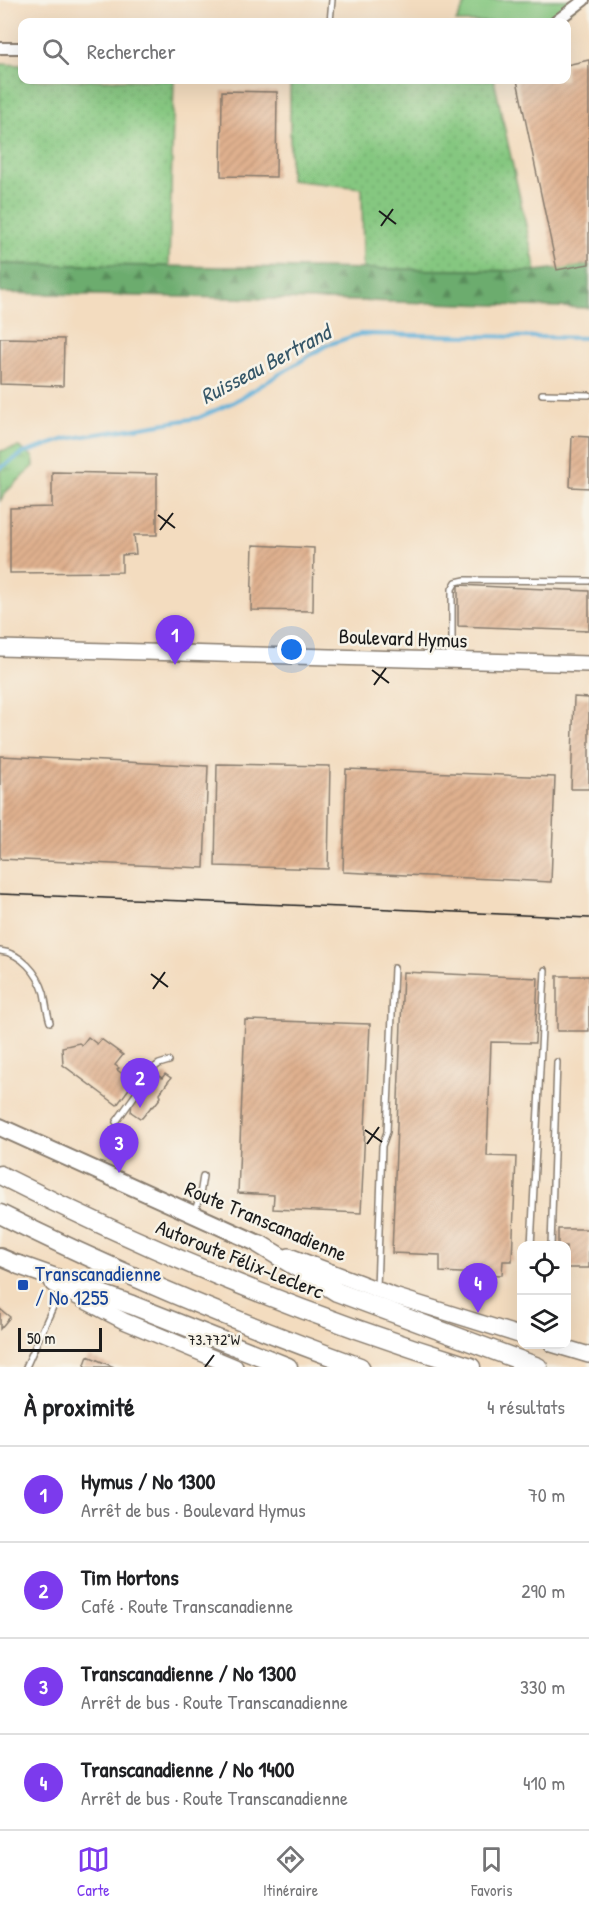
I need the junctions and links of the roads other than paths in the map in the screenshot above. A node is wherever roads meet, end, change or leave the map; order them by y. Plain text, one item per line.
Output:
1 (332, 0) edge
2 (584, 0) edge
3 (330, 18) edge
4 (560, 18) edge
5 (0, 48) edge
6 (18, 48) edge
7 (542, 394) dead end
8 (589, 395) edge
9 (589, 581) edge
10 (0, 648) edge
11 (453, 660) junction
12 (589, 664) edge
13 (0, 951) edge
14 (394, 968) dead end
15 (545, 970) dead end
16 (50, 1022) dead end
17 (169, 1061) dead end
18 (557, 1062) dead end
19 (116, 1122) dead end
20 (0, 1127) edge
21 (0, 1175) edge
22 (203, 1176) dead end
23 (0, 1214) edge
24 (193, 1216) junction
25 (531, 1241) edge
26 (551, 1241) edge
27 (260, 1244) junction
28 (0, 1257) edge
29 (19, 1265) junction
30 (61, 1288) junction
31 (377, 1290) junction
32 (517, 1333) edge
33 (569, 1349) edge
34 (589, 1355) edge
35 (26, 1367) edge
36 (235, 1367) edge
37 (288, 1367) edge
38 (360, 1367) edge
39 (471, 1367) edge
40 (538, 1367) edge

1 - 3 lane
2 - 4 street
5 - 6 street
7 - 8 lane
9 - 11 lane
10 - 11 street, Boulevard Hymus
11 - 12 street, Boulevard Hymus
13 - 16 lane
14 - 31 lane
15 - 25 lane
17 - 19 lane
18 - 26 lane
20 - 24 main road, Route Transcanadienne
21 - 39 highway, Autoroute Félix-Leclerc
22 - 24 lane
23 - 38 highway
24 - 27 main road, Route Transcanadienne
27 - 31 street, Route Transcanadienne
27 - 40 highway
28 - 29 main road
29 - 30 street
29 - 37 highway
30 - 35 lane
30 - 36 street
31 - 32 street, Route Transcanadienne
33 - 34 street

